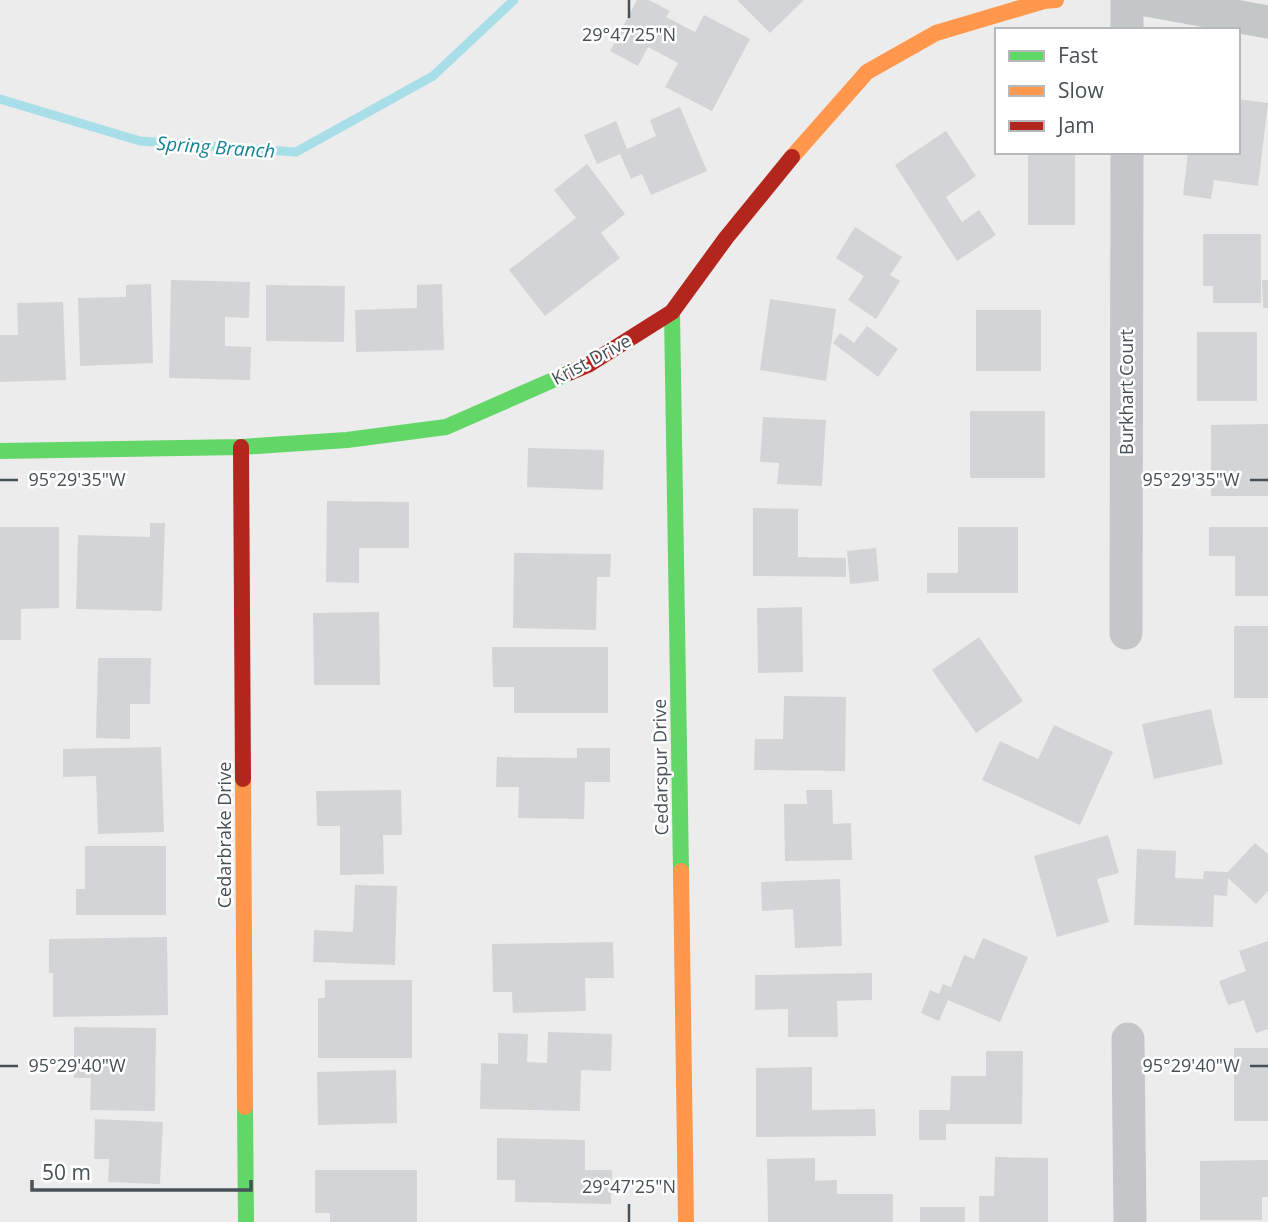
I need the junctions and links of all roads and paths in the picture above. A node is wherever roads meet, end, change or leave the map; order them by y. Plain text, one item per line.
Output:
1 (1056, 0) edge
2 (1127, 0) edge
3 (1146, 0) edge
4 (1268, 22) edge
5 (1127, 28) edge
6 (1127, 154) edge
7 (672, 312) junction
8 (241, 447) junction
9 (0, 451) edge
10 (1126, 633) dead end
11 (1128, 1039) dead end
12 (246, 1222) edge
13 (686, 1222) edge
14 (1130, 1222) edge

1 - 7 street, Krist Drive
2 - 5 street
3 - 4 street
6 - 10 street, Burkhart Court
7 - 8 street, Krist Drive
7 - 13 street, Cedarspur Drive
8 - 9 street, Krist Drive
8 - 12 street, Cedarbrake Drive
11 - 14 street

